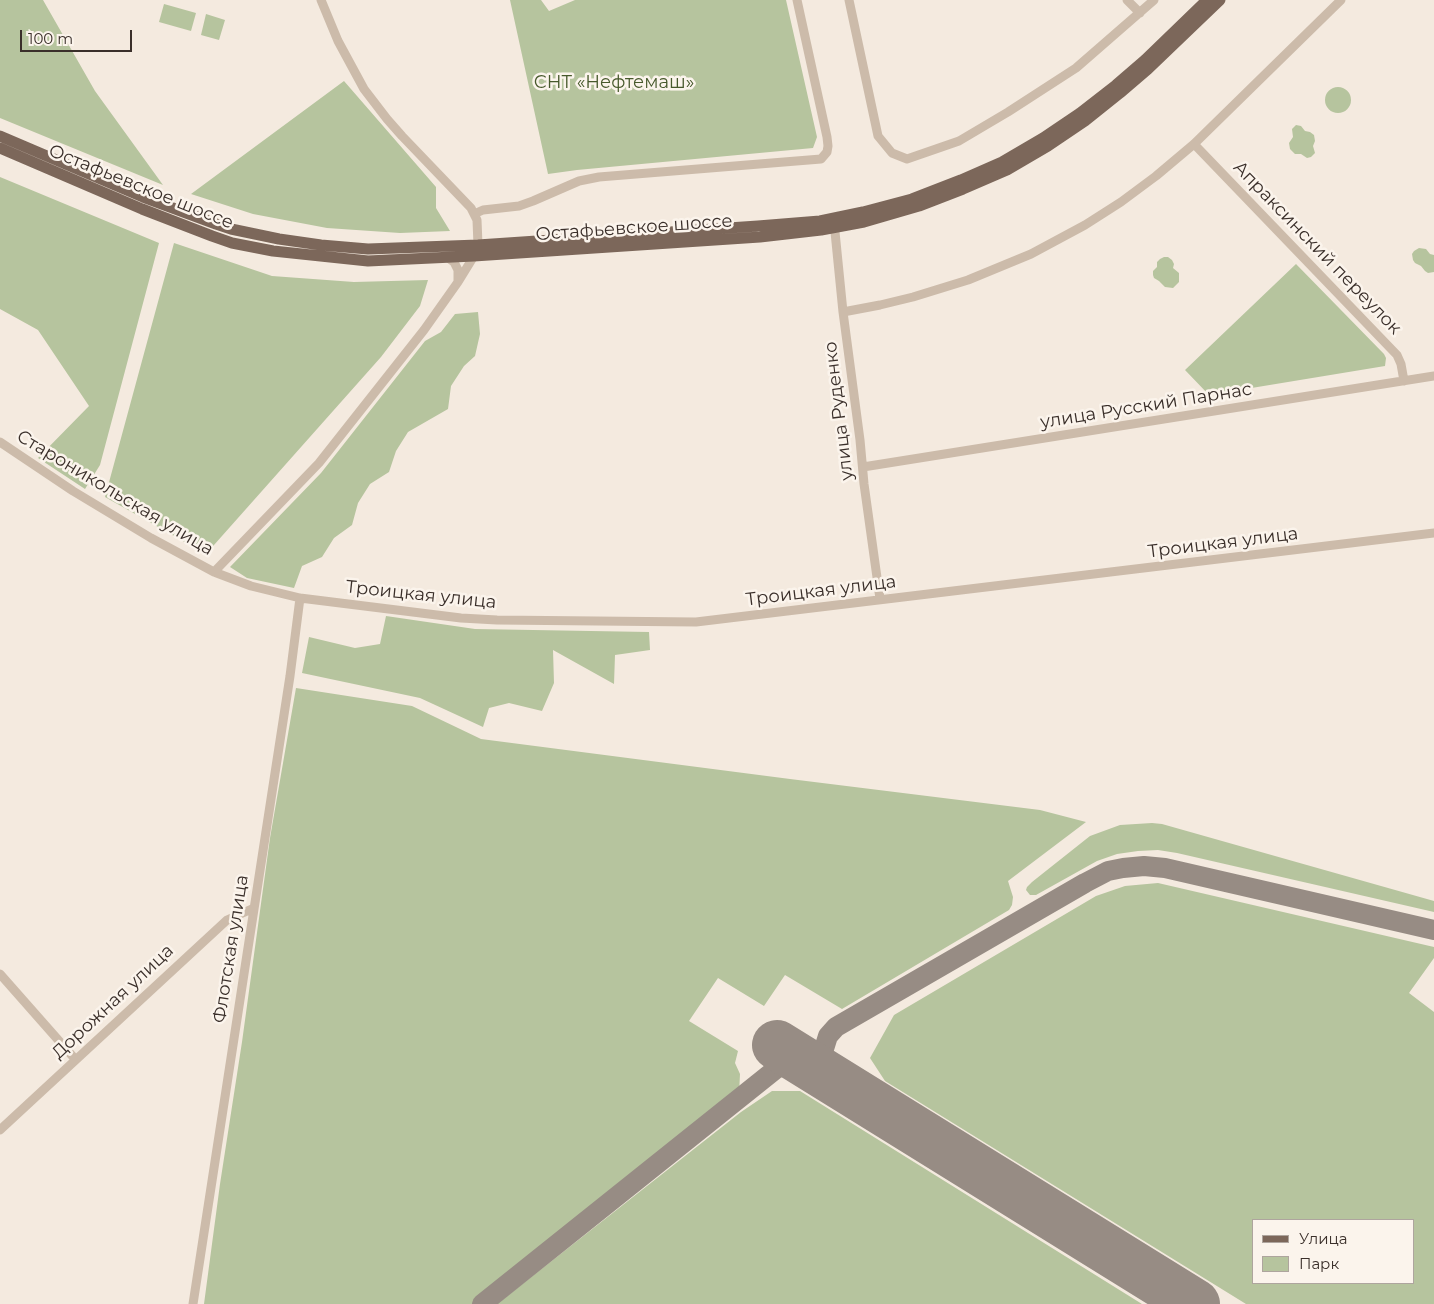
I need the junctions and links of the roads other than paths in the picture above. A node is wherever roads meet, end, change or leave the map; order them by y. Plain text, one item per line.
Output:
1 (321, 0) edge
2 (797, 0) edge
3 (849, 0) edge
4 (1127, 0) edge
5 (1154, 0) edge
6 (1207, 0) edge
7 (1220, 0) edge
8 (1341, 0) edge
9 (1140, 13) junction
10 (0, 136) edge
11 (1194, 144) junction
12 (0, 148) edge
13 (474, 214) junction
14 (834, 223) junction
15 (476, 250) junction
16 (448, 257) junction
17 (458, 282) junction
18 (844, 312) junction
19 (1434, 376) edge
20 (1404, 381) junction
21 (0, 442) edge
22 (863, 467) junction
23 (1434, 533) edge
24 (214, 572) junction
25 (300, 598) junction
26 (880, 599) junction
27 (254, 908) junction
28 (0, 974) edge
29 (75, 1059) junction
30 (0, 1130) edge
31 (193, 1304) edge

1 - 13 street
2 - 13 street
3 - 9 street
4 - 9 street
5 - 9 street
6 - 14 main road, Остафьевское шоссе
7 - 14 main road, Остафьевское шоссе
8 - 11 street
10 - 15 main road, Остафьевское шоссе
11 - 18 street
11 - 20 street, Апраксинский переулок
12 - 16 main road, Остафьевское шоссе
13 - 15 street
14 - 15 main road, Остафьевское шоссе
14 - 18 street, улица Руденко
15 - 16 main road, Остафьевское шоссе
15 - 17 street
16 - 17 street
17 - 24 street
18 - 22 street, улица Руденко
19 - 20 street, улица Русский Парнас
20 - 22 street, улица Русский Парнас
21 - 24 street, Староникольская улица
22 - 26 street, улица Руденко
23 - 26 street, Троицкая улица
24 - 25 street, Троицкая улица
25 - 26 street, Троицкая улица
25 - 27 street, Флотская улица
27 - 29 street, Дорожная улица
27 - 31 street, Флотская улица
28 - 29 street
29 - 30 street, Дорожная улица

